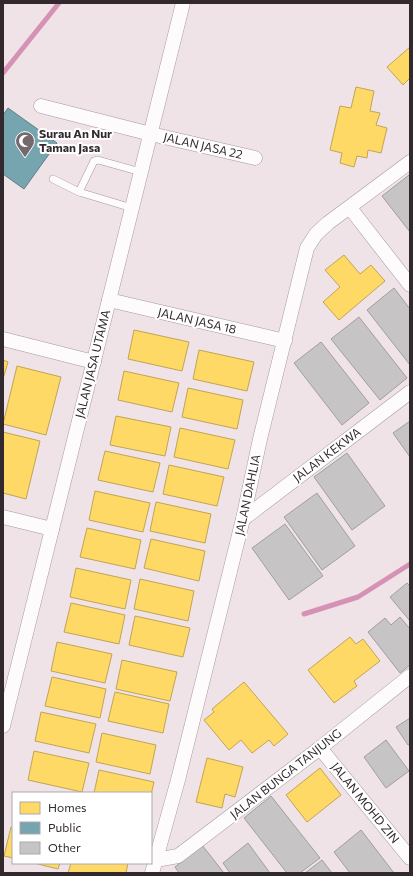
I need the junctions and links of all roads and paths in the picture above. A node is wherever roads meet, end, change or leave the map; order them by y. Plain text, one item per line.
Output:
1 (183, 3) edge
2 (41, 106) dead end
3 (151, 134) junction
4 (255, 158) dead end
5 (410, 162) edge
6 (141, 172) junction
7 (54, 179) dead end
8 (79, 192) junction
9 (132, 208) junction
10 (350, 208) junction
11 (410, 284) edge
12 (109, 300) junction
13 (3, 339) edge
14 (285, 341) junction
15 (94, 362) junction
16 (410, 392) edge
17 (3, 517) edge
18 (243, 519) junction
19 (52, 529) junction
20 (410, 676) edge
21 (7, 692) edge
22 (3, 726) edge
23 (320, 748) junction
24 (410, 858) edge
25 (154, 867) edge

1 - 3 street, JALAN JASA UTAMA
2 - 3 street, JALAN JASA 22
3 - 4 street, JALAN JASA 22
3 - 6 street, JALAN JASA UTAMA
5 - 10 street, JALAN DAHLIA
6 - 8 lane
6 - 9 street, JALAN JASA UTAMA
7 - 8 lane
8 - 9 lane
9 - 12 street, JALAN JASA UTAMA
10 - 11 street
10 - 14 street, JALAN DAHLIA
12 - 14 street, JALAN JASA 18
12 - 15 street, JALAN JASA UTAMA
13 - 15 street
14 - 18 street, JALAN DAHLIA
15 - 19 street, JALAN JASA UTAMA
16 - 18 street, JALAN KEKWA
17 - 19 street
18 - 25 street, JALAN DAHLIA
19 - 21 street, JALAN JASA UTAMA
20 - 23 street, JALAN BUNGA TANJUNG
21 - 22 street, JALAN JASA UTAMA
23 - 24 street, JALAN MOHD ZIN
23 - 25 street, JALAN BUNGA TANJUNG

